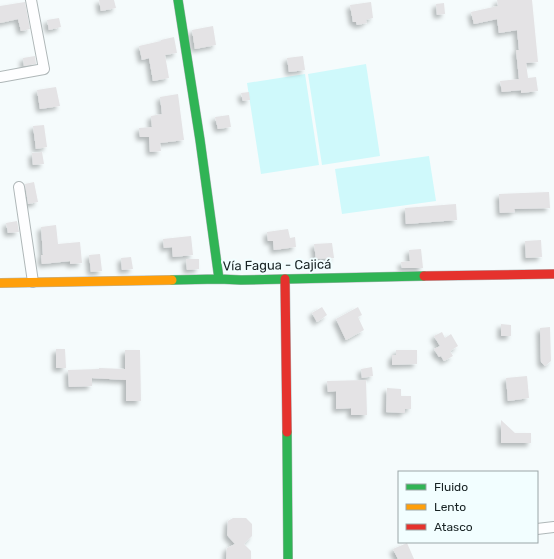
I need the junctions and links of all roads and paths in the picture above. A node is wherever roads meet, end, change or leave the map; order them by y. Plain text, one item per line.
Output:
1 (31, 0) edge
2 (178, 0) edge
3 (0, 77) edge
4 (19, 187) dead end
5 (554, 274) edge
6 (219, 279) junction
7 (285, 279) junction
8 (33, 282) junction
9 (0, 283) edge
10 (554, 526) edge
11 (538, 529) edge
12 (288, 559) edge

1 - 3 street
2 - 6 street
4 - 8 street
5 - 7 street, Vía Fagua - Cajicá
6 - 7 street, Vía Fagua - Cajicá
6 - 8 street, Vía Fagua - Cajicá
7 - 12 street
8 - 9 street, Vía Fagua - Cajicá
10 - 11 street

